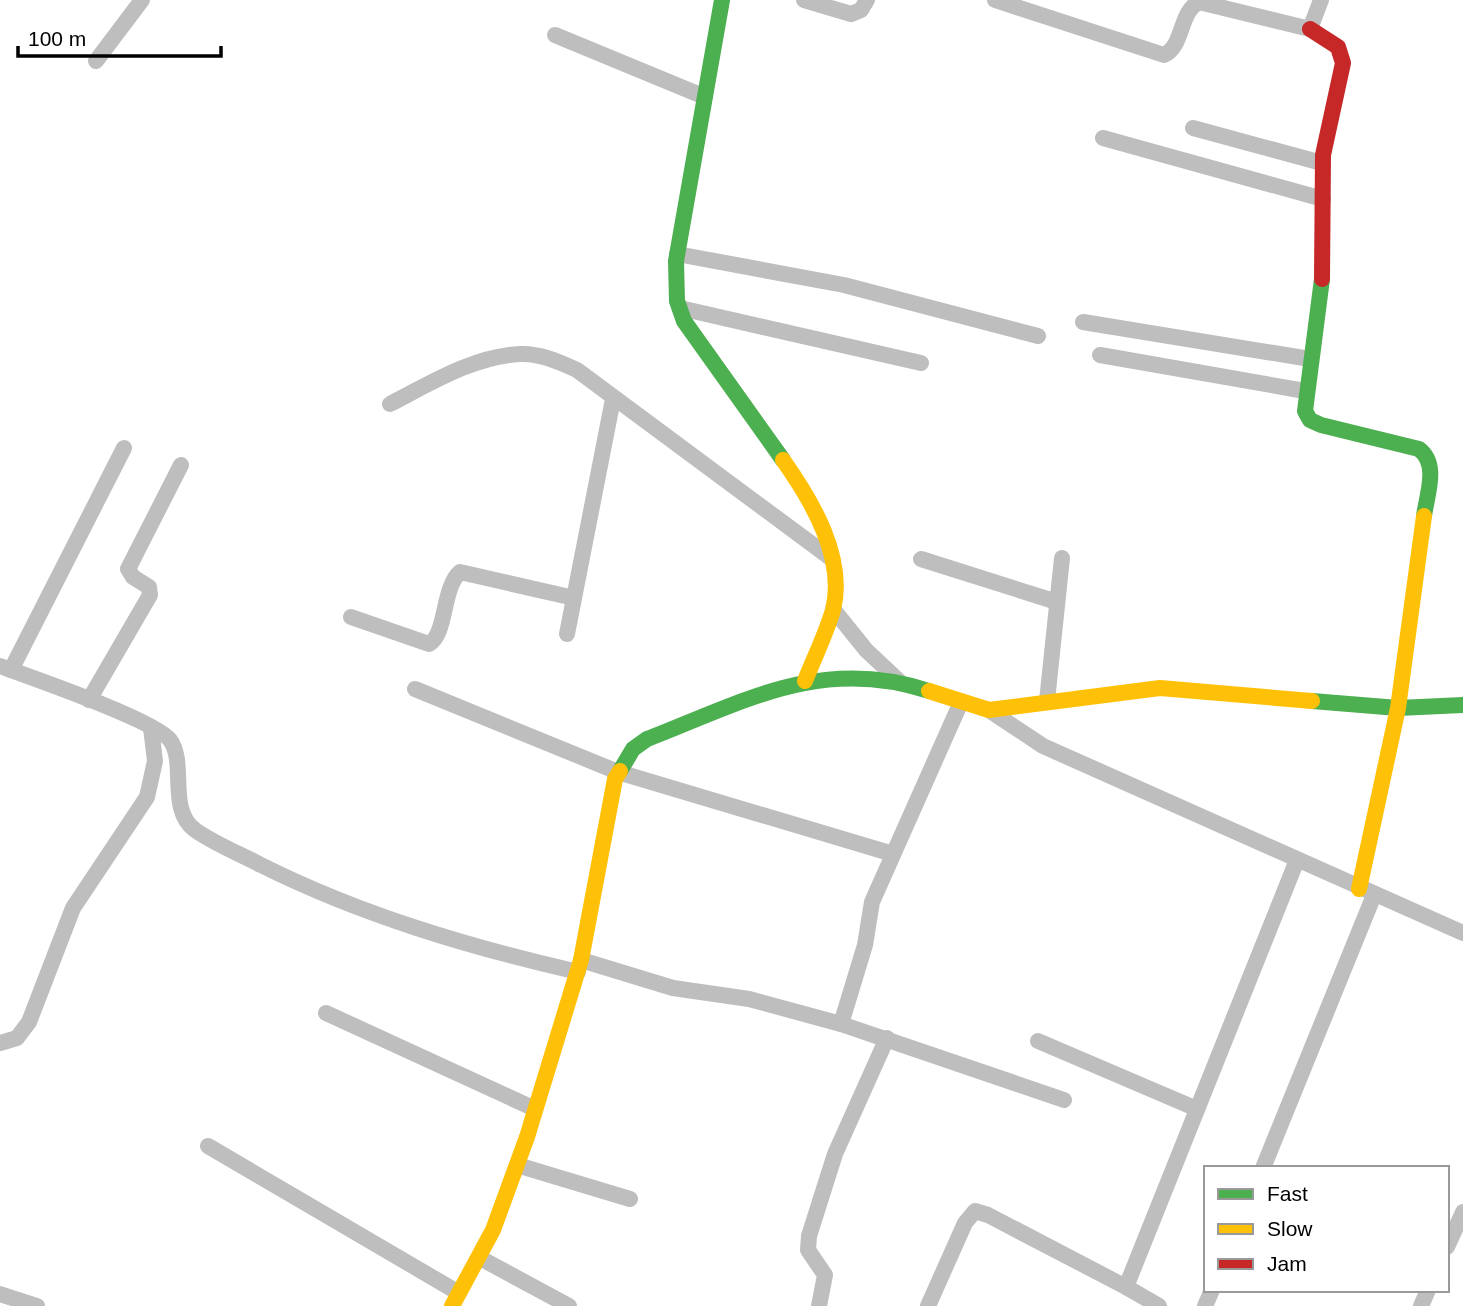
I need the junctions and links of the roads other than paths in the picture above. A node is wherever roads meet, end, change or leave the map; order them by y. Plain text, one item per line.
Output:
1 (142, 0) edge
2 (722, 0) edge
3 (804, 0) edge
4 (866, 0) edge
5 (995, 0) edge
6 (1321, 0) edge
7 (1310, 29) junction
8 (555, 35) dead end
9 (96, 61) dead end
10 (705, 97) junction
11 (1194, 128) dead end
12 (1103, 138) dead end
13 (1322, 163) junction
14 (1322, 199) junction
15 (677, 254) junction
16 (680, 308) junction
17 (1083, 322) dead end
18 (1038, 336) dead end
19 (1100, 355) dead end
20 (1310, 359) junction
21 (921, 363) dead end
22 (1305, 391) junction
23 (613, 399) junction
24 (390, 404) dead end
25 (124, 448) dead end
26 (181, 465) dead end
27 (1062, 558) dead end
28 (832, 559) junction
29 (921, 559) dead end
30 (574, 598) junction
31 (1057, 603) junction
32 (833, 609) junction
33 (351, 617) dead end
34 (567, 634) dead end
35 (6, 668) edge
36 (804, 681) junction
37 (899, 681) junction
38 (415, 689) dead end
39 (89, 700) junction
40 (1047, 701) junction
41 (961, 702) junction
42 (1463, 705) edge
43 (1398, 708) junction
44 (989, 710) junction
45 (151, 728) junction
46 (618, 772) junction
47 (893, 854) junction
48 (1297, 860) junction
49 (1366, 892) junction
50 (1463, 933) edge
51 (579, 966) junction
52 (326, 1013) dead end
53 (841, 1024) junction
54 (887, 1038) junction
55 (1038, 1041) dead end
56 (0, 1043) edge
57 (1063, 1100) dead end
58 (535, 1109) junction
59 (1197, 1109) junction
60 (208, 1146) dead end
61 (517, 1165) junction
62 (1264, 1166) edge
63 (630, 1199) dead end
64 (1463, 1212) edge
65 (1449, 1243) edge
66 (480, 1258) junction
67 (1126, 1287) junction
68 (0, 1294) edge
69 (455, 1299) edge
70 (37, 1306) edge
71 (569, 1306) edge
72 (819, 1306) edge
73 (928, 1306) edge
74 (1159, 1306) edge

1 - 9 street
2 - 10 street
3 - 4 street
5 - 7 street
6 - 7 street
7 - 13 street
8 - 10 street
10 - 15 street
11 - 13 street
12 - 14 street
13 - 14 street
14 - 20 street
15 - 16 street
15 - 18 street
16 - 21 street
16 - 28 street
17 - 20 street
19 - 22 street
20 - 22 street
22 - 43 street
23 - 24 street
23 - 28 street
23 - 30 street
25 - 35 street
26 - 39 street
27 - 31 street
28 - 32 street
29 - 31 street
30 - 33 street
30 - 34 street
31 - 40 street
32 - 36 street
32 - 37 street
35 - 39 street
36 - 37 street
36 - 46 street
37 - 41 street
38 - 46 street
39 - 45 street
40 - 43 street
40 - 44 street
41 - 44 street
41 - 47 street
42 - 43 street
43 - 49 street
44 - 48 street
45 - 51 street
45 - 56 street
46 - 47 street
46 - 51 street
47 - 53 street
48 - 49 street
48 - 59 street
49 - 50 street
49 - 62 street
51 - 53 street
51 - 58 street
52 - 58 street
53 - 54 street
54 - 57 street
54 - 72 street
55 - 59 street
58 - 61 street
59 - 67 street
60 - 69 street
61 - 63 street
61 - 66 street
64 - 65 street
66 - 69 street
66 - 71 street
67 - 73 street
67 - 74 street
68 - 70 street

